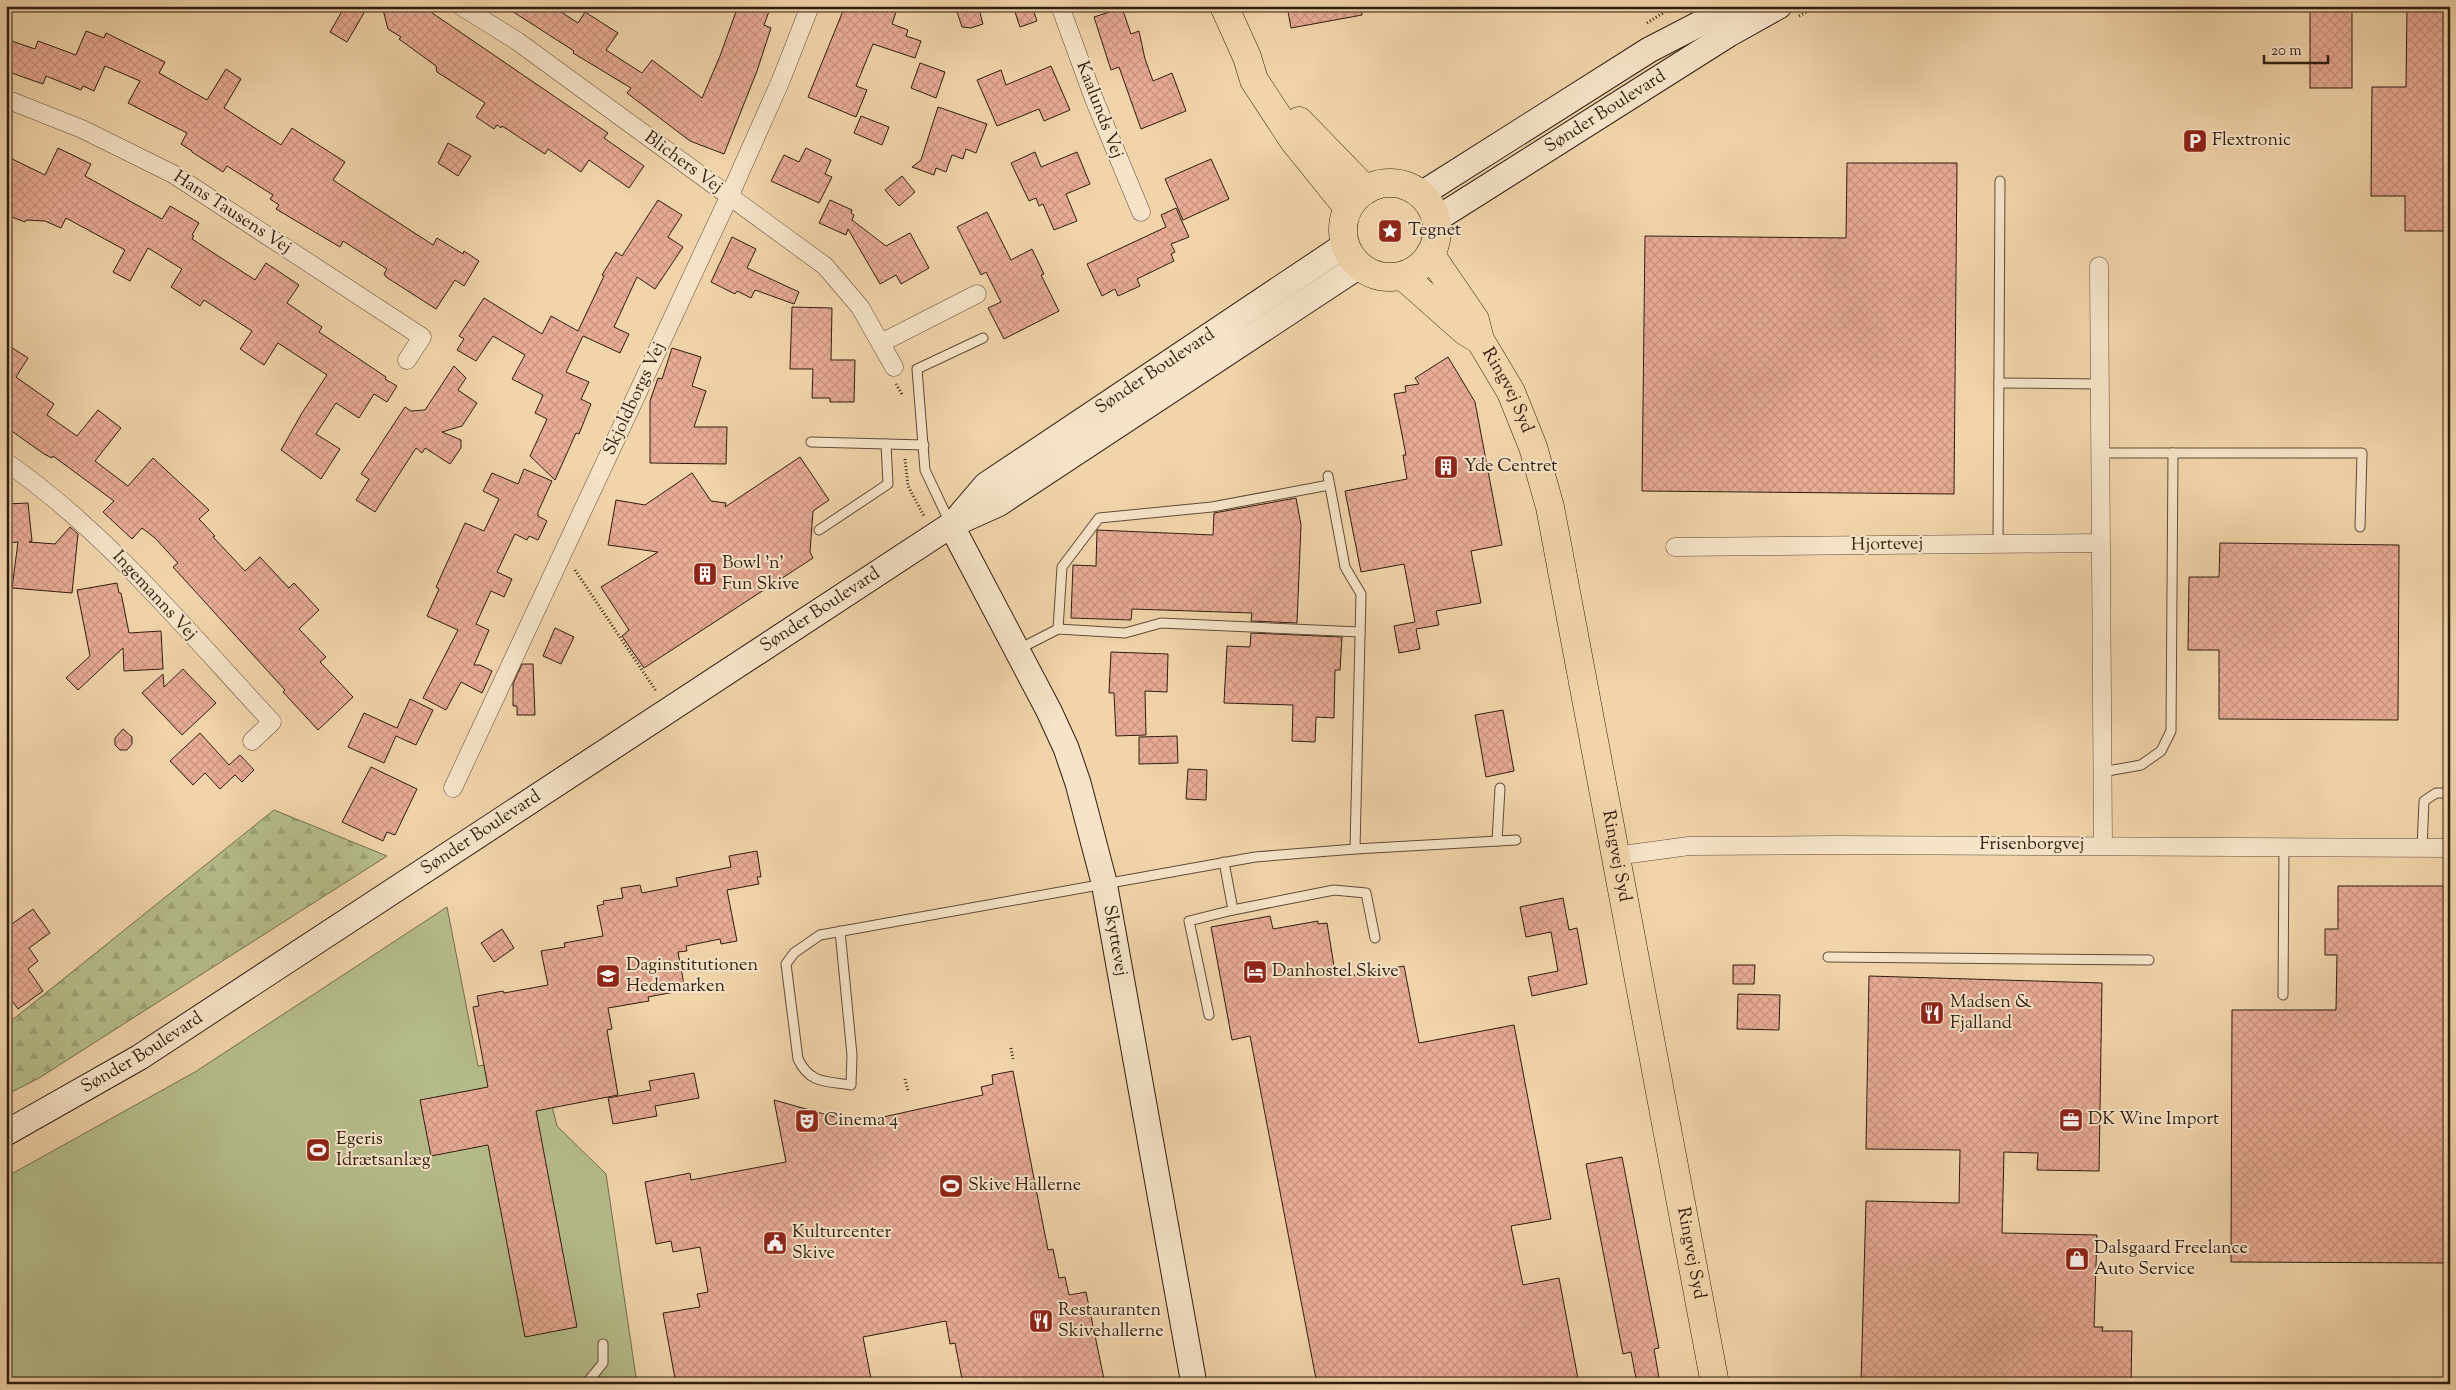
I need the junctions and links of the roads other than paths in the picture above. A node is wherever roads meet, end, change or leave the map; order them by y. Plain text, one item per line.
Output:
1 (461, 6) edge
2 (810, 6) edge
3 (1060, 6) edge
4 (1224, 6) edge
5 (1734, 6) edge
6 (1779, 6) edge
7 (6, 99) edge
8 (2000, 181) dead end
9 (1420, 195) junction
10 (729, 197) junction
11 (1357, 199) junction
12 (1140, 212) dead end
13 (1435, 220) junction
14 (1430, 254) junction
15 (1352, 255) junction
16 (2100, 266) dead end
17 (1403, 276) junction
18 (978, 294) dead end
19 (983, 338) dead end
20 (1480, 340) junction
21 (881, 344) junction
22 (408, 360) dead end
23 (894, 367) dead end
24 (1999, 383) junction
25 (2100, 384) junction
26 (810, 442) dead end
27 (886, 444) junction
28 (924, 445) junction
29 (2100, 453) junction
30 (2173, 453) junction
31 (6, 462) edge
32 (951, 525) junction
33 (2360, 527) dead end
34 (820, 530) dead end
35 (2100, 543) junction
36 (1998, 544) junction
37 (1675, 547) dead end
38 (1058, 629) junction
39 (1360, 632) junction
40 (1017, 651) junction
41 (252, 741) dead end
42 (2102, 772) junction
43 (453, 788) dead end
44 (1500, 788) dead end
45 (2450, 792) edge
46 (1516, 840) dead end
47 (1498, 841) junction
48 (2103, 845) junction
49 (2284, 846) junction
50 (2422, 848) junction
51 (2450, 848) edge
52 (1355, 849) junction
53 (1615, 856) junction
54 (1224, 862) junction
55 (1104, 882) junction
56 (1233, 910) junction
57 (840, 931) junction
58 (1375, 938) dead end
59 (1828, 957) dead end
60 (2149, 960) dead end
61 (2283, 996) dead end
62 (1209, 1015) dead end
63 (6, 1133) edge
64 (603, 1344) dead end
65 (586, 1384) edge
66 (1194, 1384) edge
67 (1715, 1384) edge

1 - 10 street, Blichers Vej
2 - 10 street, Skjoldborgs Vej
3 - 12 street, Kaalunds Vej
4 - 11 main road
5 - 9 street, Sønder Boulevard
6 - 13 street, Sønder Boulevard
7 - 22 street, Hans Tausens Vej
8 - 24 lane
9 - 11 main road
9 - 13 main road
10 - 21 street, Blichers Vej
10 - 43 street, Skjoldborgs Vej
11 - 15 main road
13 - 14 main road
14 - 17 main road
14 - 20 main road, Ringvej Syd
15 - 17 main road
15 - 32 street, Sønder Boulevard
16 - 25 street
17 - 20 main road, Ringvej Syd
18 - 21 street
19 - 28 lane
20 - 53 main road, Ringvej Syd
21 - 23 street, Blichers Vej
24 - 25 lane
24 - 36 lane
25 - 29 street
26 - 27 lane
27 - 28 lane
27 - 34 lane
28 - 32 lane
29 - 30 lane
29 - 35 street
30 - 33 lane
30 - 42 lane
31 - 41 street, Ingemanns Vej
32 - 40 street, Skyttevej
32 - 63 street, Sønder Boulevard
35 - 36 street, Hjortevej
35 - 42 street
36 - 37 street, Hjortevej
38 - 39 lane
38 - 39 lane
38 - 40 lane
39 - 52 lane
40 - 55 street, Skyttevej
42 - 48 street
44 - 47 lane
45 - 50 lane
46 - 47 lane
47 - 52 lane
48 - 49 street, Frisenborgvej
48 - 53 street, Frisenborgvej
49 - 50 street, Frisenborgvej
49 - 61 lane
50 - 51 street, Frisenborgvej
52 - 54 lane
53 - 67 main road, Ringvej Syd
54 - 55 lane
54 - 56 lane
55 - 57 lane
55 - 66 street, Skyttevej
56 - 58 lane
56 - 62 lane
57 - 57 lane
59 - 60 lane
64 - 65 lane

